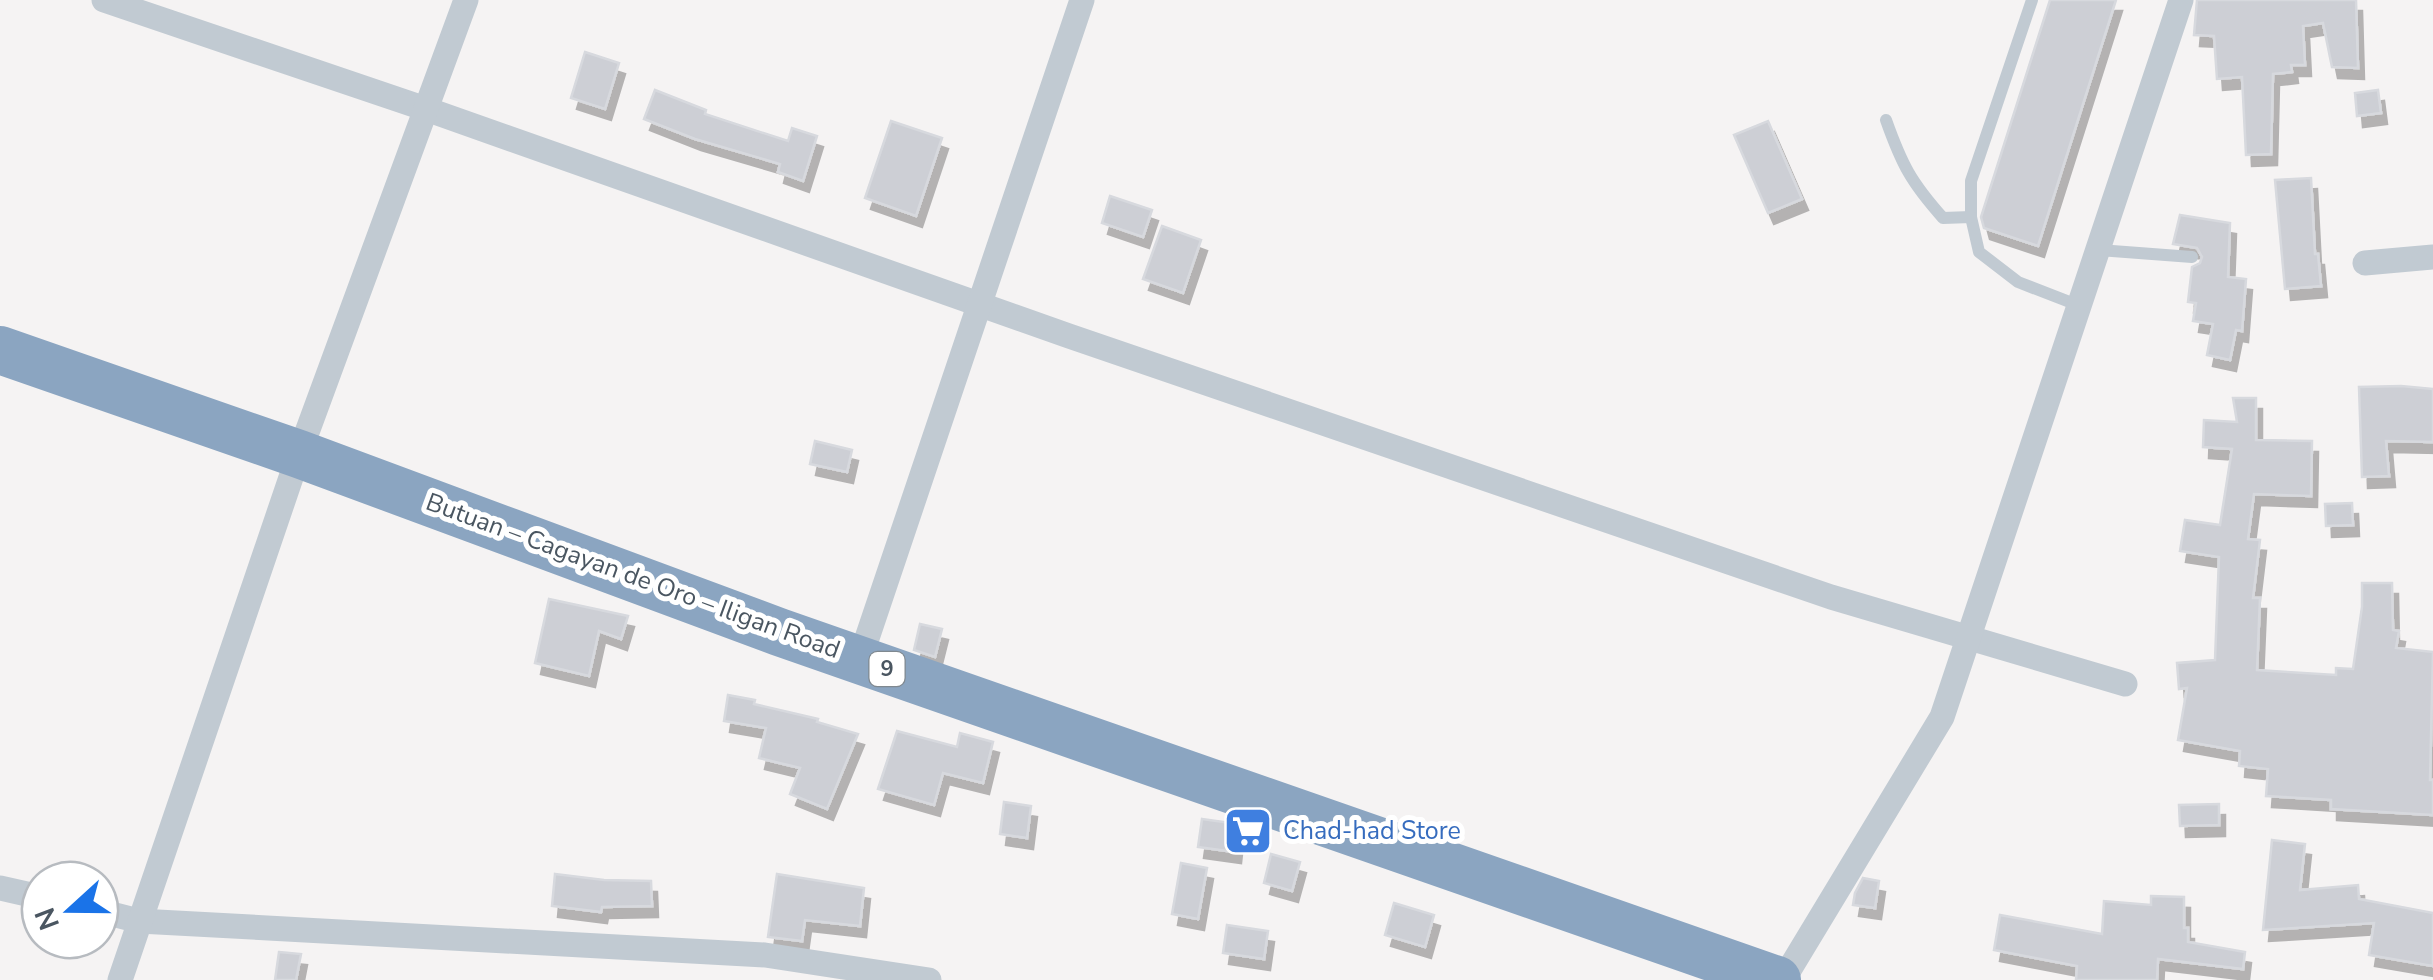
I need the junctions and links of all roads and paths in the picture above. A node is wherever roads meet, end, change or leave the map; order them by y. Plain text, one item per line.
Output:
1 (104, 0) edge
2 (466, 0) edge
3 (1082, 0) edge
4 (2032, 0) edge
5 (2181, 0) edge
6 (426, 109) junction
7 (1886, 120) dead end
8 (1971, 217) junction
9 (2099, 250) junction
10 (2192, 257) dead end
11 (2433, 257) edge
12 (2365, 264) dead end
13 (982, 304) junction
14 (2080, 306) junction
15 (0, 350) edge
16 (299, 454) junction
17 (1970, 637) junction
18 (860, 659) junction
19 (2125, 684) dead end
20 (120, 917) edge
21 (139, 921) junction
22 (120, 980) edge
23 (929, 980) edge
24 (1780, 980) edge

1 - 6 street
2 - 6 street
3 - 13 street
4 - 8 lane
5 - 9 street
6 - 13 street
6 - 16 street
7 - 8 lane
8 - 14 lane
9 - 10 lane
9 - 14 street
11 - 12 street
13 - 17 street
13 - 18 street
14 - 17 street
15 - 16 highway, Butuan – Cagayan de Oro – Iligan Road / 9
16 - 18 highway, Butuan – Cagayan de Oro – Iligan Road / 9
16 - 21 street
17 - 19 street
17 - 24 street
18 - 24 highway, Butuan – Cagayan de Oro – Iligan Road / 9
20 - 21 street
21 - 22 street
21 - 23 street

